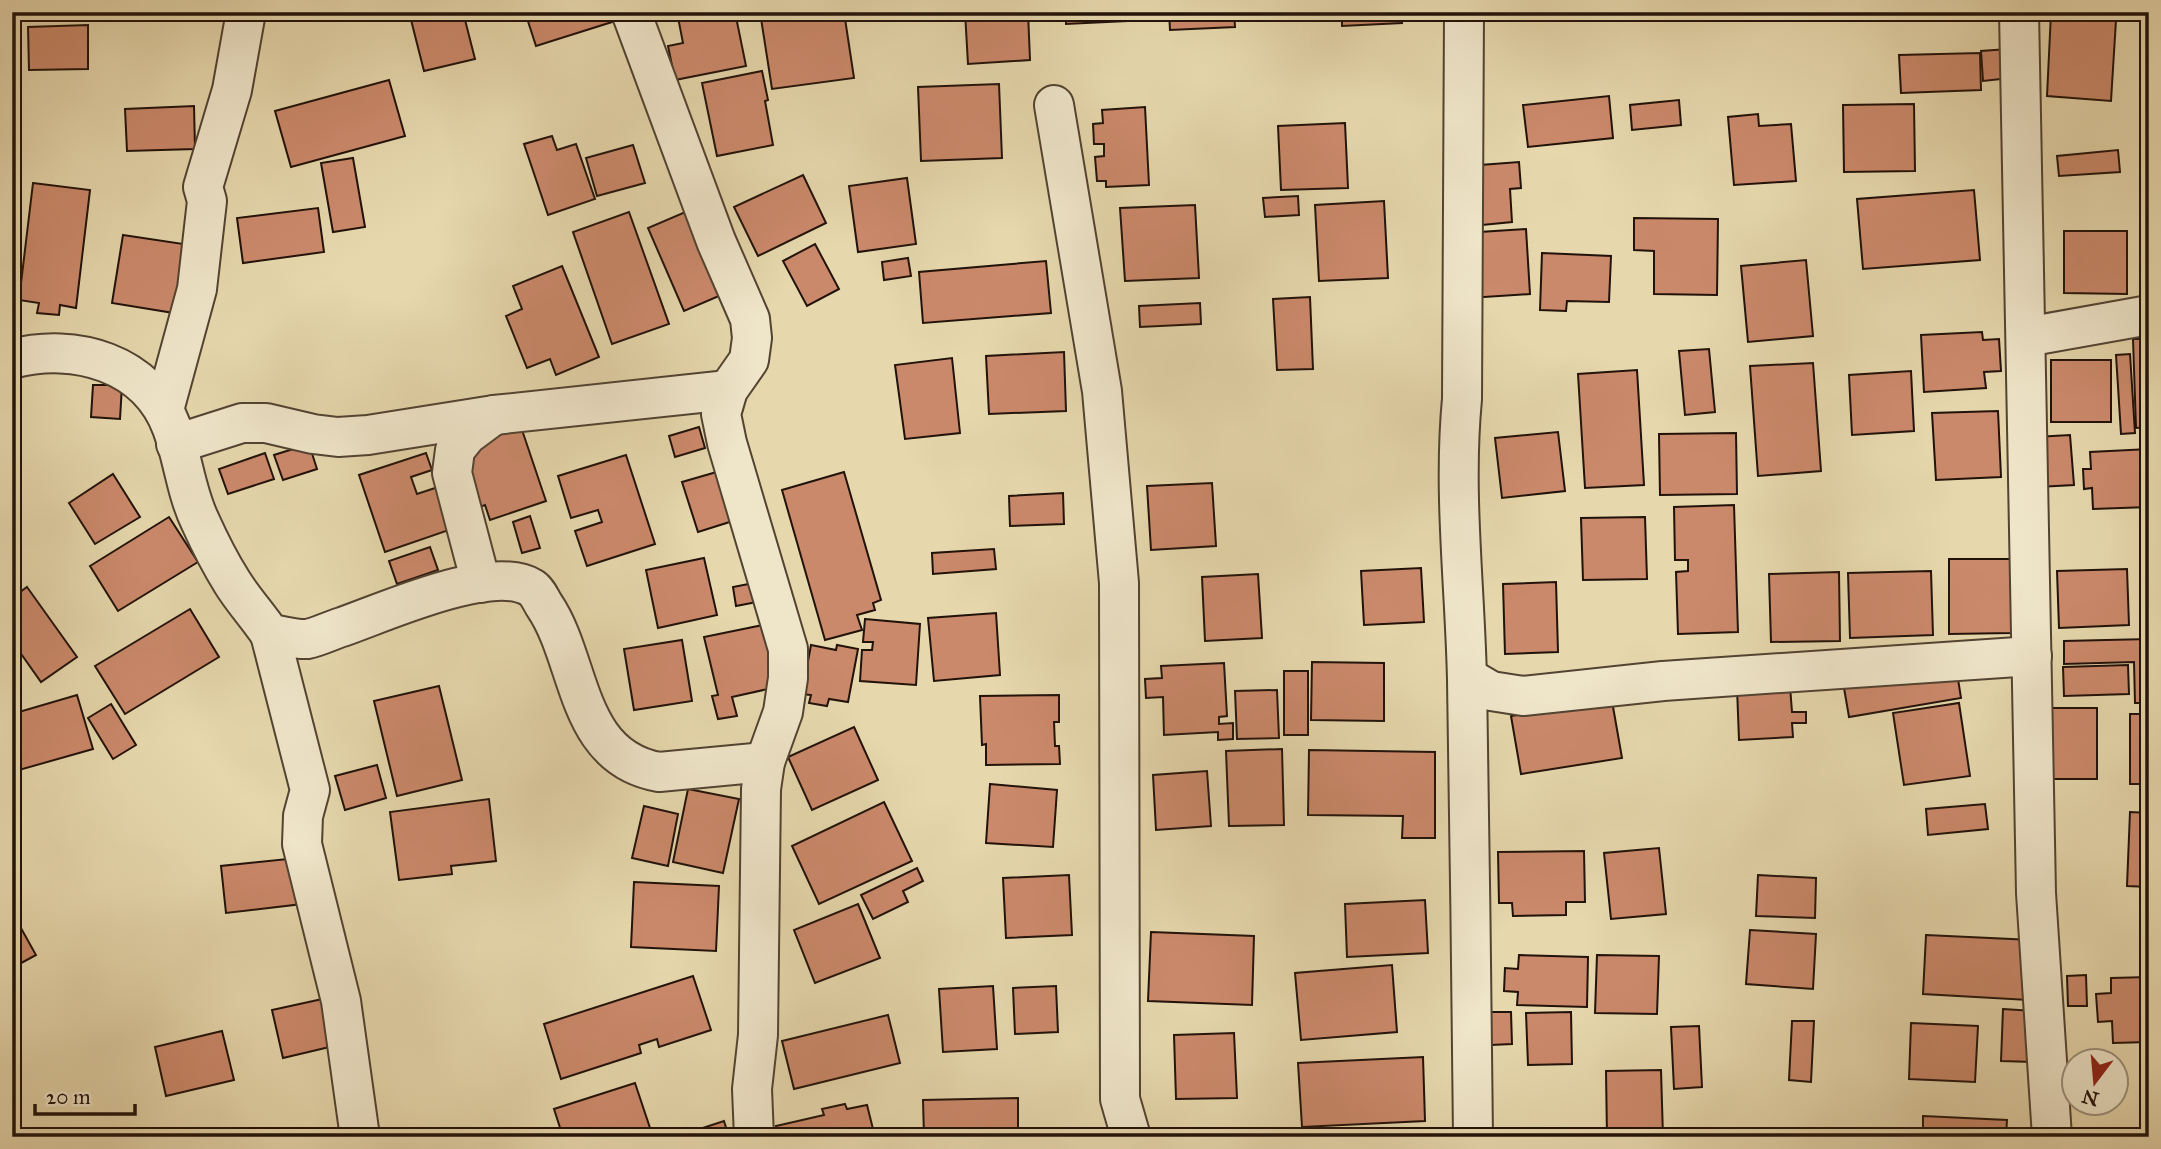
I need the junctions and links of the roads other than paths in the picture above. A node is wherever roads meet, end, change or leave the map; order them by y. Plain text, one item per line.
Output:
1 (246, 12) edge
2 (632, 12) edge
3 (1464, 12) edge
4 (2019, 12) edge
5 (1054, 104) dead end
6 (2149, 316) edge
7 (2026, 337) junction
8 (12, 359) edge
9 (728, 390) junction
10 (494, 415) junction
11 (170, 427) junction
12 (481, 583) junction
13 (270, 634) junction
14 (2032, 656) junction
15 (1467, 677) junction
16 (765, 762) junction
17 (360, 1137) edge
18 (754, 1137) edge
19 (1131, 1137) edge
20 (1473, 1137) edge
21 (2052, 1137) edge

1 - 11 street
2 - 9 street
3 - 15 street
4 - 7 street
5 - 19 street
6 - 7 street
7 - 14 street
8 - 11 street
9 - 10 street
9 - 16 street
10 - 11 street
10 - 12 street
11 - 13 street
12 - 13 street
12 - 16 street
13 - 17 street
14 - 15 street
14 - 21 street
15 - 20 street
16 - 18 street

